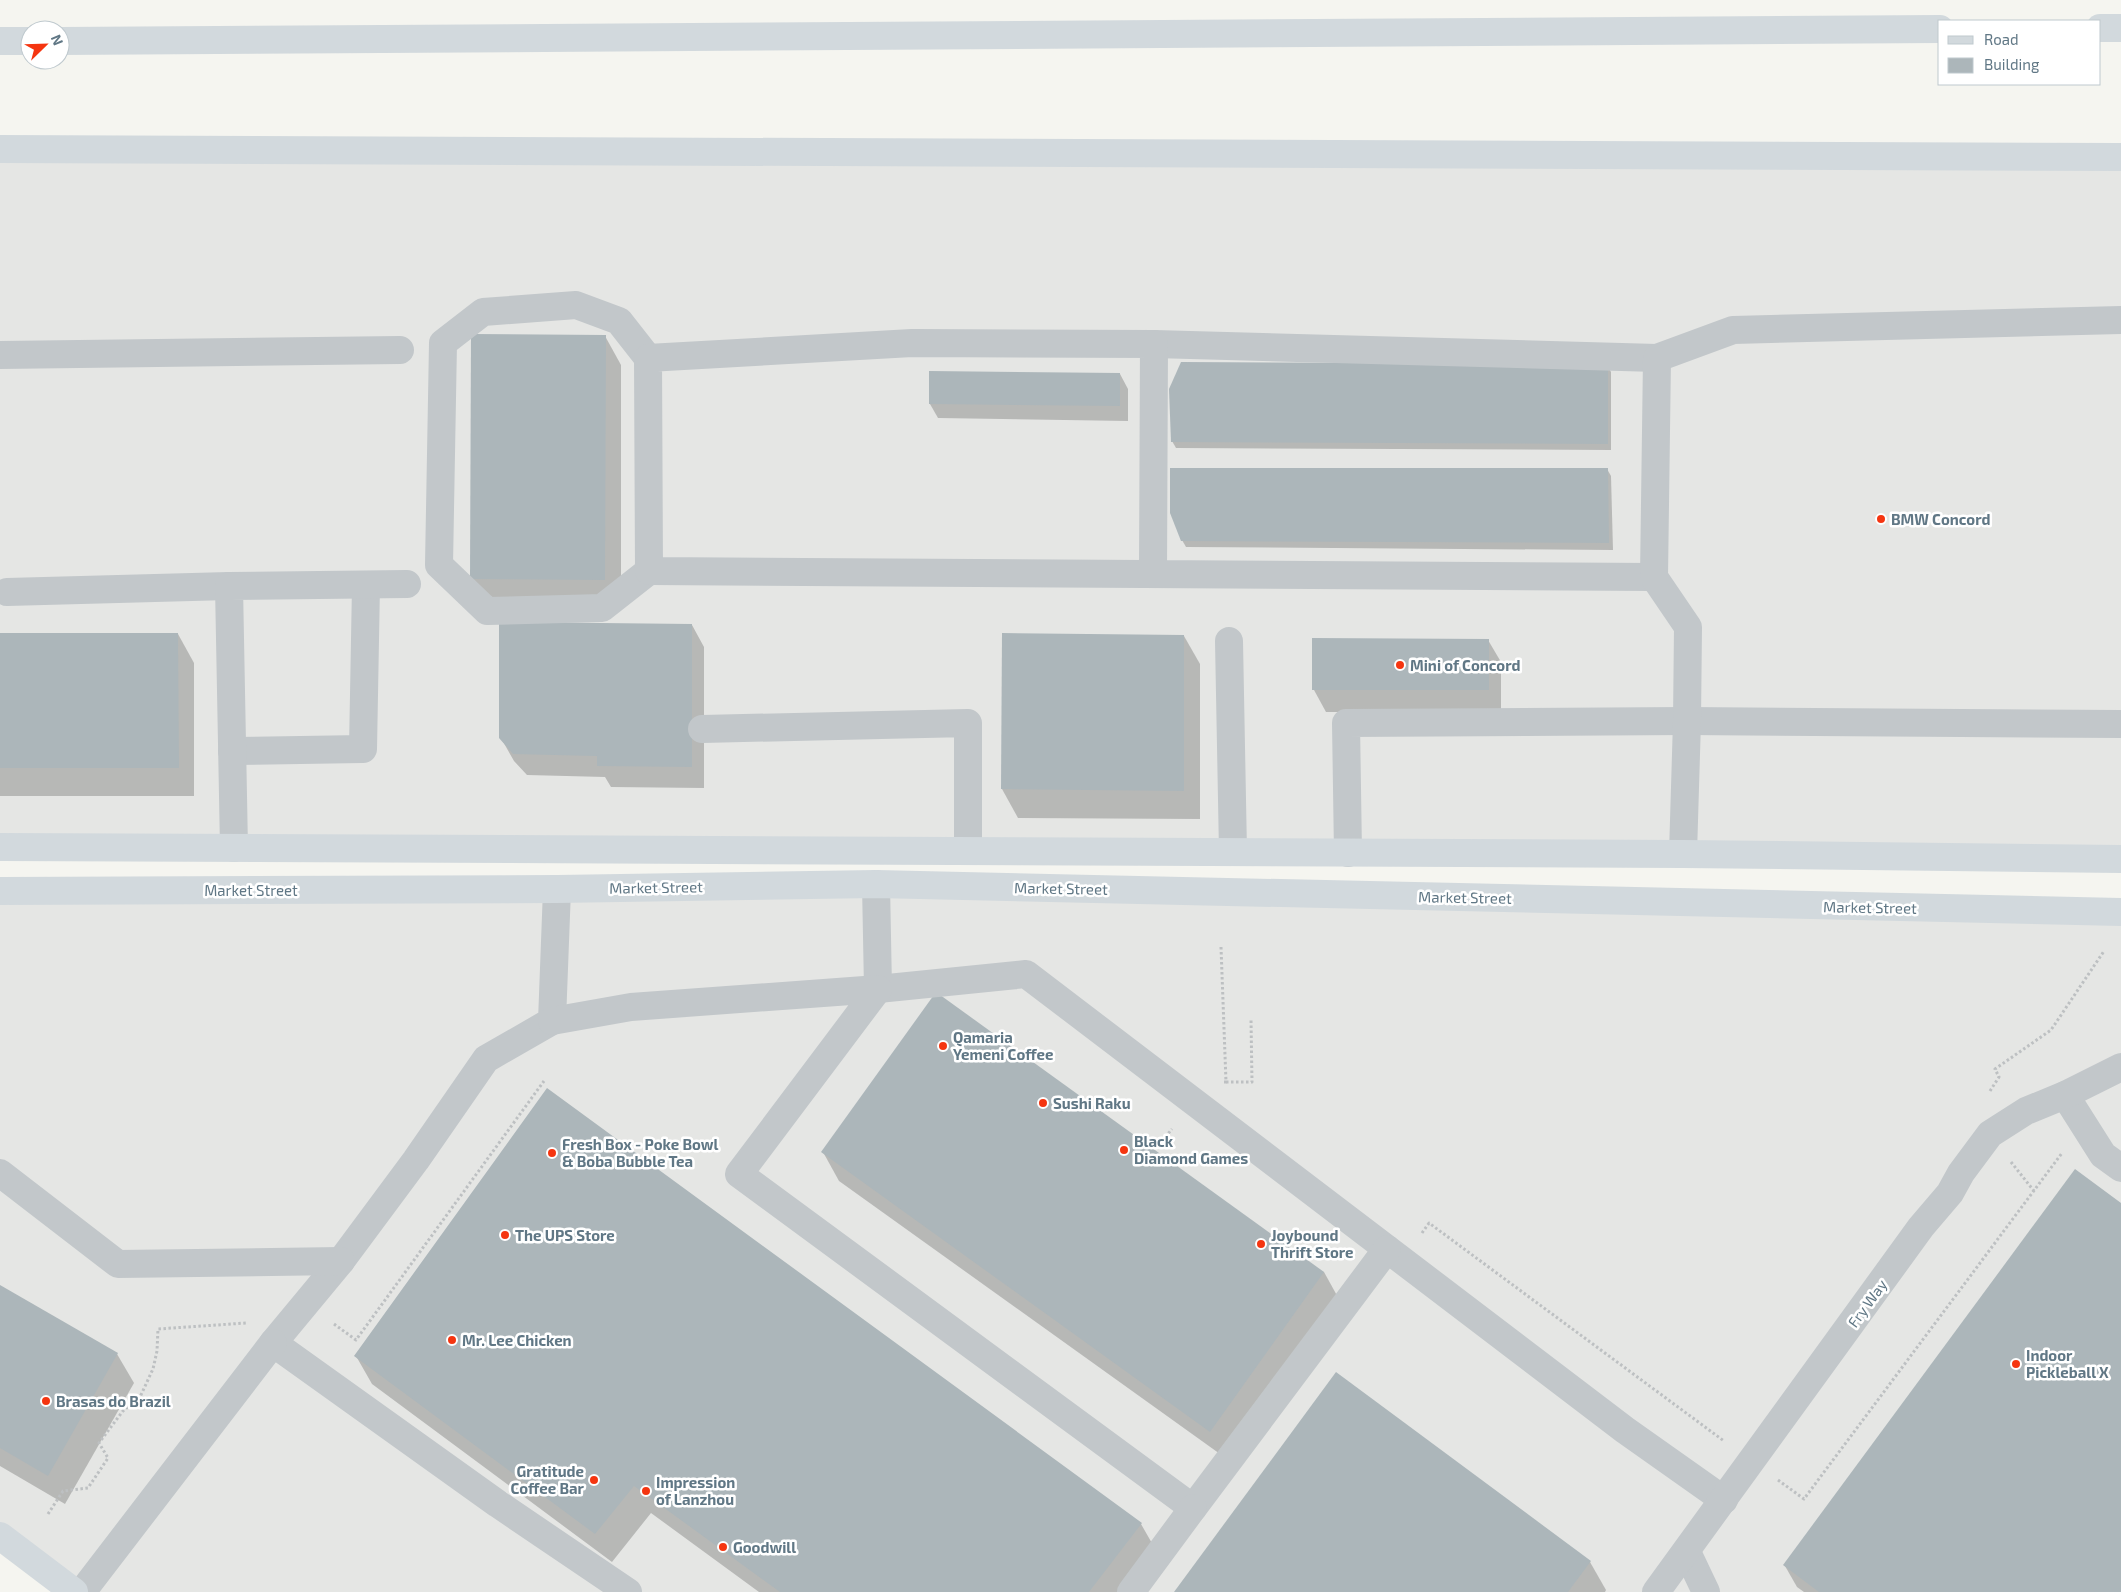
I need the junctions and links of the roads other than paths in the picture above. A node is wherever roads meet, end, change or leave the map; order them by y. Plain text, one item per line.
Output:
1 (2101, 28) edge
2 (2121, 28) edge
3 (1938, 29) edge
4 (70, 40) edge
5 (0, 41) edge
6 (20, 41) edge
7 (0, 148) edge
8 (2121, 157) edge
9 (2121, 320) edge
10 (1154, 344) junction
11 (400, 350) dead end
12 (0, 354) edge
13 (648, 358) junction
14 (1657, 358) junction
15 (649, 571) junction
16 (1153, 574) junction
17 (1654, 577) junction
18 (407, 584) dead end
19 (366, 585) junction
20 (229, 586) junction
21 (7, 592) dead end
22 (1230, 641) dead end
23 (1687, 720) junction
24 (2121, 724) edge
25 (702, 729) dead end
26 (232, 751) junction
27 (0, 847) edge
28 (234, 848) junction
29 (968, 851) junction
30 (1233, 852) junction
31 (1348, 853) junction
32 (1683, 854) junction
33 (2121, 859) edge
34 (0, 873) edge
35 (876, 884) junction
36 (557, 889) junction
37 (102, 890) junction
38 (0, 891) edge
39 (2121, 912) edge
40 (878, 989) junction
41 (552, 1021) junction
42 (2121, 1067) edge
43 (2065, 1095) junction
44 (2121, 1168) edge
45 (0, 1173) edge
46 (1395, 1254) junction
47 (341, 1261) junction
48 (273, 1343) junction
49 (1724, 1500) junction
50 (1193, 1508) junction
51 (0, 1536) edge
52 (1687, 1552) junction
53 (74, 1592) edge
54 (82, 1592) edge
55 (628, 1592) edge
56 (1131, 1592) edge
57 (1656, 1592) edge
58 (1706, 1592) edge

1 - 2 main road
3 - 4 main road
5 - 6 main road
7 - 8 main road
9 - 14 street
10 - 13 street
10 - 14 street
10 - 16 street
11 - 12 street
13 - 15 street
13 - 15 street
14 - 17 street
15 - 16 street
16 - 17 street
17 - 23 street
18 - 19 street
19 - 20 street
19 - 26 street
20 - 21 street
20 - 26 street
22 - 30 street
23 - 24 street
23 - 31 street
23 - 32 street
25 - 29 street
26 - 28 street
27 - 28 main road
28 - 29 main road
29 - 30 main road
30 - 31 main road
31 - 32 main road
32 - 33 main road
34 - 37 main road
35 - 36 main road, Market Street
35 - 39 main road, Market Street
35 - 40 street
36 - 37 main road, Market Street
36 - 41 street
37 - 38 main road, Market Street
40 - 41 street
40 - 46 street
40 - 50 street
41 - 47 street
42 - 43 street, Fry Way
43 - 44 street
43 - 49 street, Fry Way
45 - 47 street
46 - 49 street
46 - 50 street
47 - 48 street
48 - 54 street
48 - 55 street
49 - 52 street, Fry Way
50 - 56 street
51 - 53 main road
52 - 57 street, Fry Way
52 - 58 street

